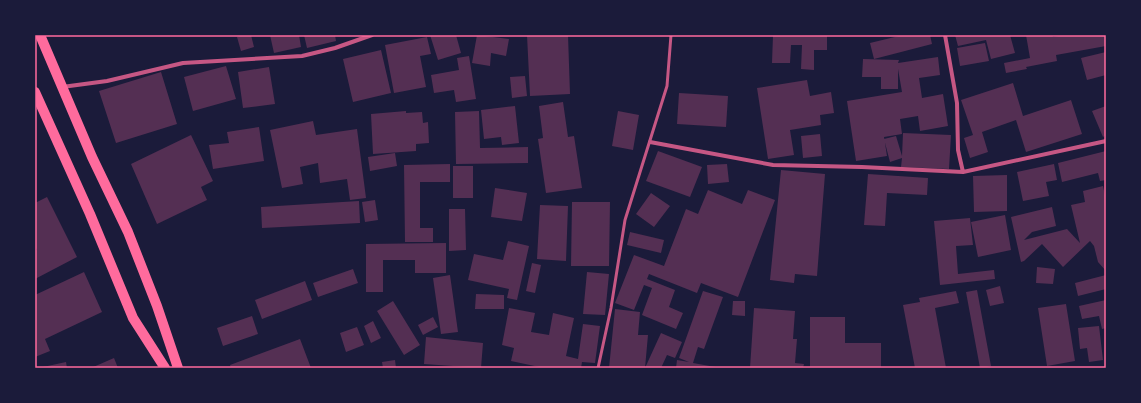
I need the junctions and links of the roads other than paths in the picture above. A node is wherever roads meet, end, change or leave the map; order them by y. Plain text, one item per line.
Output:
1 (40, 35) edge
2 (372, 35) edge
3 (671, 35) edge
4 (945, 35) edge
5 (62, 87) junction
6 (35, 92) edge
7 (1106, 141) edge
8 (650, 142) junction
9 (963, 172) junction
10 (165, 368) edge
11 (178, 368) edge
12 (598, 368) edge

1 - 5 main road
2 - 5 street
3 - 8 lane
4 - 9 street
5 - 11 main road
6 - 10 main road
7 - 9 street
8 - 9 street
8 - 12 lane

